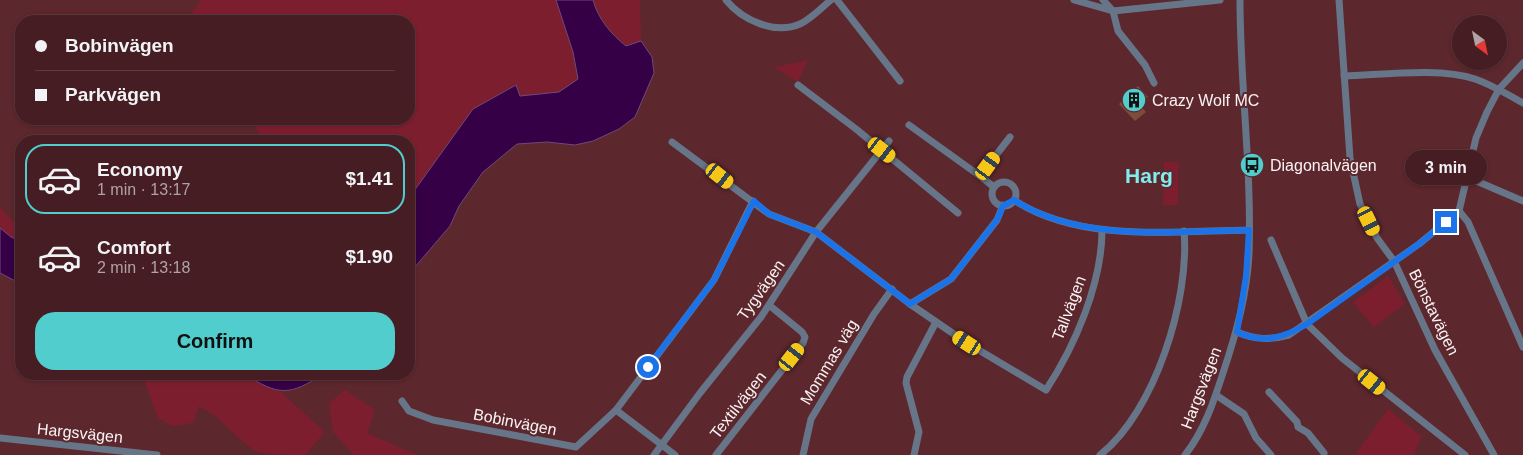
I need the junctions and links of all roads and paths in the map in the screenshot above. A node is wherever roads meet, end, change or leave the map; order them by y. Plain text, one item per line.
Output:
1 (726, 0) edge
2 (831, 0) edge
3 (837, 0) edge
4 (1074, 0) edge
5 (1103, 0) edge
6 (1220, 0) edge
7 (1240, 0) edge
8 (1339, 0) edge
9 (1179, 2) edge
10 (1112, 11) junction
11 (1523, 63) edge
12 (1344, 76) junction
13 (900, 81) dead end
14 (1154, 83) dead end
15 (798, 85) dead end
16 (1499, 89) junction
17 (1523, 103) edge
18 (909, 125) dead end
19 (1010, 136) dead end
20 (889, 141) dead end
21 (672, 142) dead end
22 (882, 150) junction
23 (980, 176) junction
24 (1467, 177) junction
25 (994, 187) junction
26 (1014, 200) junction
27 (1523, 200) edge
28 (754, 201) junction
29 (1003, 206) junction
30 (1459, 210) junction
31 (958, 213) dead end
32 (1102, 230) junction
33 (1249, 230) junction
34 (1184, 231) junction
35 (816, 232) junction
36 (1271, 240) dead end
37 (1394, 261) junction
38 (892, 289) junction
39 (910, 304) junction
40 (768, 305) junction
41 (936, 322) junction
42 (1307, 324) junction
43 (1237, 332) junction
44 (1521, 336) edge
45 (1523, 347) edge
46 (1269, 392) dead end
47 (1216, 395) junction
48 (402, 401) dead end
49 (616, 410) junction
50 (0, 438) edge
51 (661, 445) junction
52 (1324, 453) dead end
53 (157, 455) edge
54 (654, 455) edge
55 (675, 455) edge
56 (716, 455) edge
57 (803, 455) edge
58 (914, 455) edge
59 (1100, 455) edge
60 (1185, 455) edge
61 (1271, 455) edge
62 (1465, 455) edge
63 (1494, 455) edge

1 - 2 street
3 - 13 street
4 - 10 street
5 - 10 street
6 - 9 street
7 - 33 street, Hargsvägen
8 - 12 street, Bönstavägen
9 - 10 street
10 - 14 street
11 - 16 street
12 - 16 street
12 - 37 street, Bönstavägen
15 - 22 street
16 - 17 street
16 - 24 street
18 - 23 street
19 - 23 street
20 - 22 street, Tygvägen
21 - 28 street
22 - 31 street
22 - 35 street, Tygvägen
23 - 25 street
24 - 27 street
24 - 30 street
25 - 26 street
25 - 29 street
26 - 29 street
26 - 32 street
28 - 35 street
28 - 49 street, Bobinvägen
29 - 39 street
30 - 37 street
30 - 44 street
32 - 34 street
32 - 41 street, Tallvägen
33 - 34 street
33 - 43 street, Hargsvägen
34 - 59 street
35 - 38 street
35 - 40 street, Tygvägen
36 - 42 street
37 - 42 street
37 - 63 street, Bönstavägen
38 - 39 street
38 - 57 street, Mommas väg
39 - 41 street
40 - 51 street, Tygvägen
40 - 56 street, Textilvägen
41 - 58 street
42 - 43 street
42 - 62 street
43 - 47 street, Hargsvägen
44 - 45 street
46 - 52 street
47 - 60 street, Hargsvägen
47 - 61 street
48 - 49 street, Bobinvägen
49 - 51 street
50 - 53 street, Hargsvägen
51 - 54 street, Tygvägen
51 - 55 street

